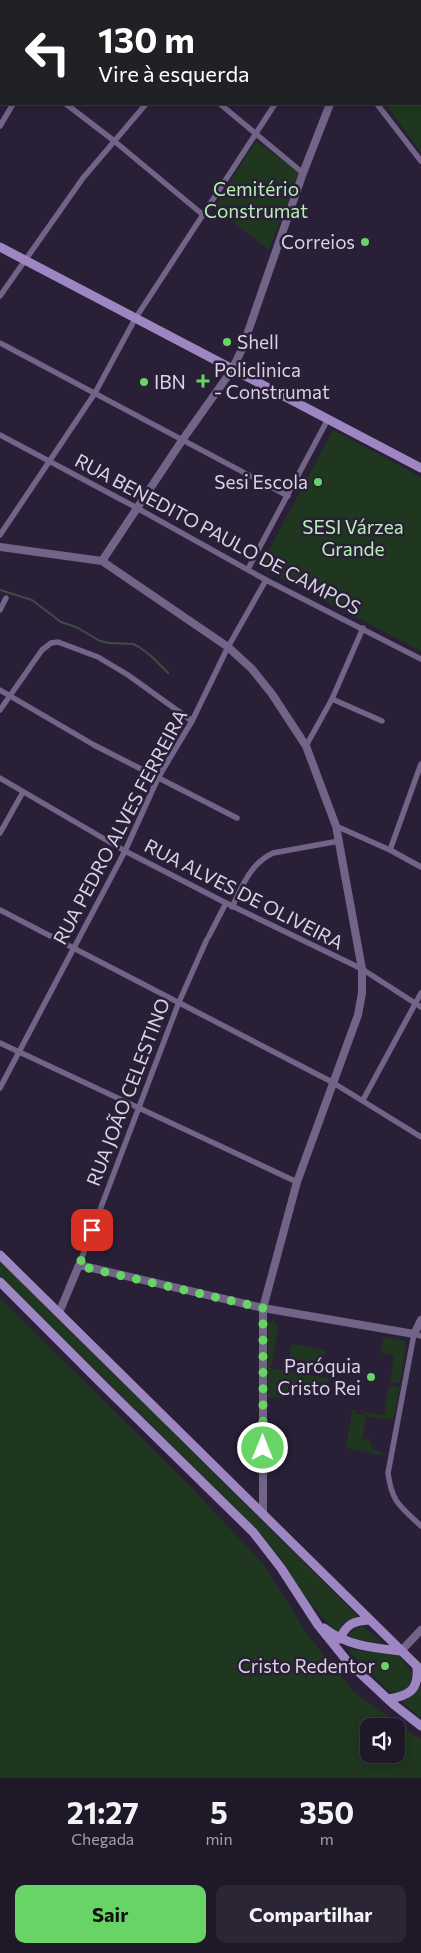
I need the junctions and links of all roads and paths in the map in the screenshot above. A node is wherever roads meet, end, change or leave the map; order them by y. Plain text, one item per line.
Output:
1 (12, 105) edge
2 (67, 105) edge
3 (145, 105) edge
4 (221, 105) edge
5 (274, 105) edge
6 (330, 105) edge
7 (379, 105) edge
8 (0, 126) edge
9 (255, 134) junction
10 (113, 140) junction
11 (421, 161) edge
12 (303, 173) junction
13 (202, 214) junction
14 (0, 248) edge
15 (24, 260) junction
16 (0, 296) edge
17 (135, 319) junction
18 (0, 343) edge
19 (232, 370) junction
20 (95, 394) junction
21 (328, 419) junction
22 (0, 435) edge
23 (183, 439) junction
24 (48, 461) junction
25 (421, 468) edge
26 (288, 496) junction
27 (138, 508) junction
28 (0, 535) edge
29 (0, 547) edge
30 (102, 561) junction
31 (248, 569) junction
32 (266, 580) junction
33 (6, 598) dead end
34 (0, 610) edge
35 (363, 628) junction
36 (228, 647) junction
37 (421, 659) edge
38 (0, 690) edge
39 (9, 696) junction
40 (332, 699) junction
41 (0, 710) edge
42 (192, 721) junction
43 (382, 721) dead end
44 (306, 746) junction
45 (421, 764) edge
46 (0, 778) edge
47 (158, 778) junction
48 (23, 792) junction
49 (237, 818) dead end
50 (336, 826) junction
51 (0, 831) edge
52 (339, 841) junction
53 (390, 850) junction
54 (125, 851) junction
55 (421, 867) edge
56 (226, 904) junction
57 (232, 907) junction
58 (0, 910) edge
59 (73, 949) junction
60 (362, 969) junction
61 (421, 993) edge
62 (179, 1002) junction
63 (418, 1006) edge
64 (0, 1044) edge
65 (19, 1052) junction
66 (332, 1082) junction
67 (0, 1088) edge
68 (363, 1100) junction
69 (139, 1108) junction
70 (421, 1137) edge
71 (297, 1182) junction
72 (0, 1255) edge
73 (79, 1266) junction
74 (0, 1282) edge
75 (263, 1308) junction
76 (58, 1313) junction
77 (421, 1320) edge
78 (417, 1335) edge
79 (263, 1489) junction
80 (246, 1498) junction
81 (263, 1514) junction
82 (421, 1526) edge
83 (314, 1620) junction
84 (369, 1620) junction
85 (421, 1630) edge
86 (340, 1639) junction
87 (401, 1651) junction
88 (419, 1669) edge
89 (388, 1699) junction
90 (421, 1726) edge

1 - 8 street
2 - 10 street
3 - 10 street
4 - 9 street
5 - 9 street
6 - 12 street
7 - 11 street
9 - 12 street
9 - 13 street
10 - 13 street
10 - 15 street
12 - 19 street
13 - 17 street
14 - 15 main road
15 - 16 street
15 - 17 main road
17 - 19 main road
17 - 20 street
18 - 20 street
19 - 21 main road
19 - 23 street
20 - 23 street
20 - 24 street
21 - 25 main road
21 - 26 street
22 - 24 street, RUA BENEDITO PAULO DE CAMPOS
23 - 26 street
23 - 27 street
24 - 27 street, RUA BENEDITO PAULO DE CAMPOS
24 - 28 street
26 - 31 street
27 - 30 street
27 - 31 street, RUA BENEDITO PAULO DE CAMPOS
29 - 30 street
30 - 36 street
31 - 32 street, RUA BENEDITO PAULO DE CAMPOS
32 - 35 street, RUA BENEDITO PAULO DE CAMPOS
32 - 36 street, RUA PEDRO ALVES FERREIRA
33 - 34 street
35 - 37 street, RUA BENEDITO PAULO DE CAMPOS
35 - 40 street
36 - 42 street, RUA PEDRO ALVES FERREIRA
36 - 44 street
38 - 39 street
39 - 41 street
39 - 42 street
39 - 47 street
40 - 43 street
40 - 44 street
42 - 47 street, RUA PEDRO ALVES FERREIRA
44 - 50 street
45 - 53 street
46 - 48 street, RUA ALVES DE OLIVEIRA
47 - 49 street
47 - 54 street, RUA PEDRO ALVES FERREIRA
48 - 51 street
48 - 54 street, RUA ALVES DE OLIVEIRA
50 - 52 street
50 - 53 street
52 - 57 street
52 - 60 street
53 - 55 street
54 - 56 street, RUA ALVES DE OLIVEIRA
54 - 59 street, RUA PEDRO ALVES FERREIRA
56 - 57 street, RUA ALVES DE OLIVEIRA
56 - 62 street, RUA JOÃO CELESTINO
57 - 60 street, RUA ALVES DE OLIVEIRA
58 - 59 street
59 - 62 street
59 - 65 street, RUA PEDRO ALVES FERREIRA
60 - 63 street, RUA ALVES DE OLIVEIRA
60 - 66 street
61 - 63 street
62 - 66 street
62 - 69 street, RUA JOÃO CELESTINO
63 - 68 street
64 - 65 street
65 - 67 street, RUA PEDRO ALVES FERREIRA
65 - 69 street
66 - 68 street
66 - 71 street
68 - 70 street
69 - 71 street
69 - 73 street, RUA JOÃO CELESTINO
71 - 75 street
72 - 76 main road
73 - 75 street
73 - 76 street, RUA JOÃO CELESTINO
74 - 83 main road
75 - 78 street
75 - 79 street
76 - 80 main road
77 - 78 street
78 - 82 street
79 - 80 street
79 - 81 street
80 - 81 main road
81 - 84 main road
83 - 86 main road
83 - 89 main road
84 - 86 main road
84 - 87 main road
85 - 87 street
86 - 87 main road
87 - 88 main road
88 - 89 main road
89 - 90 main road

